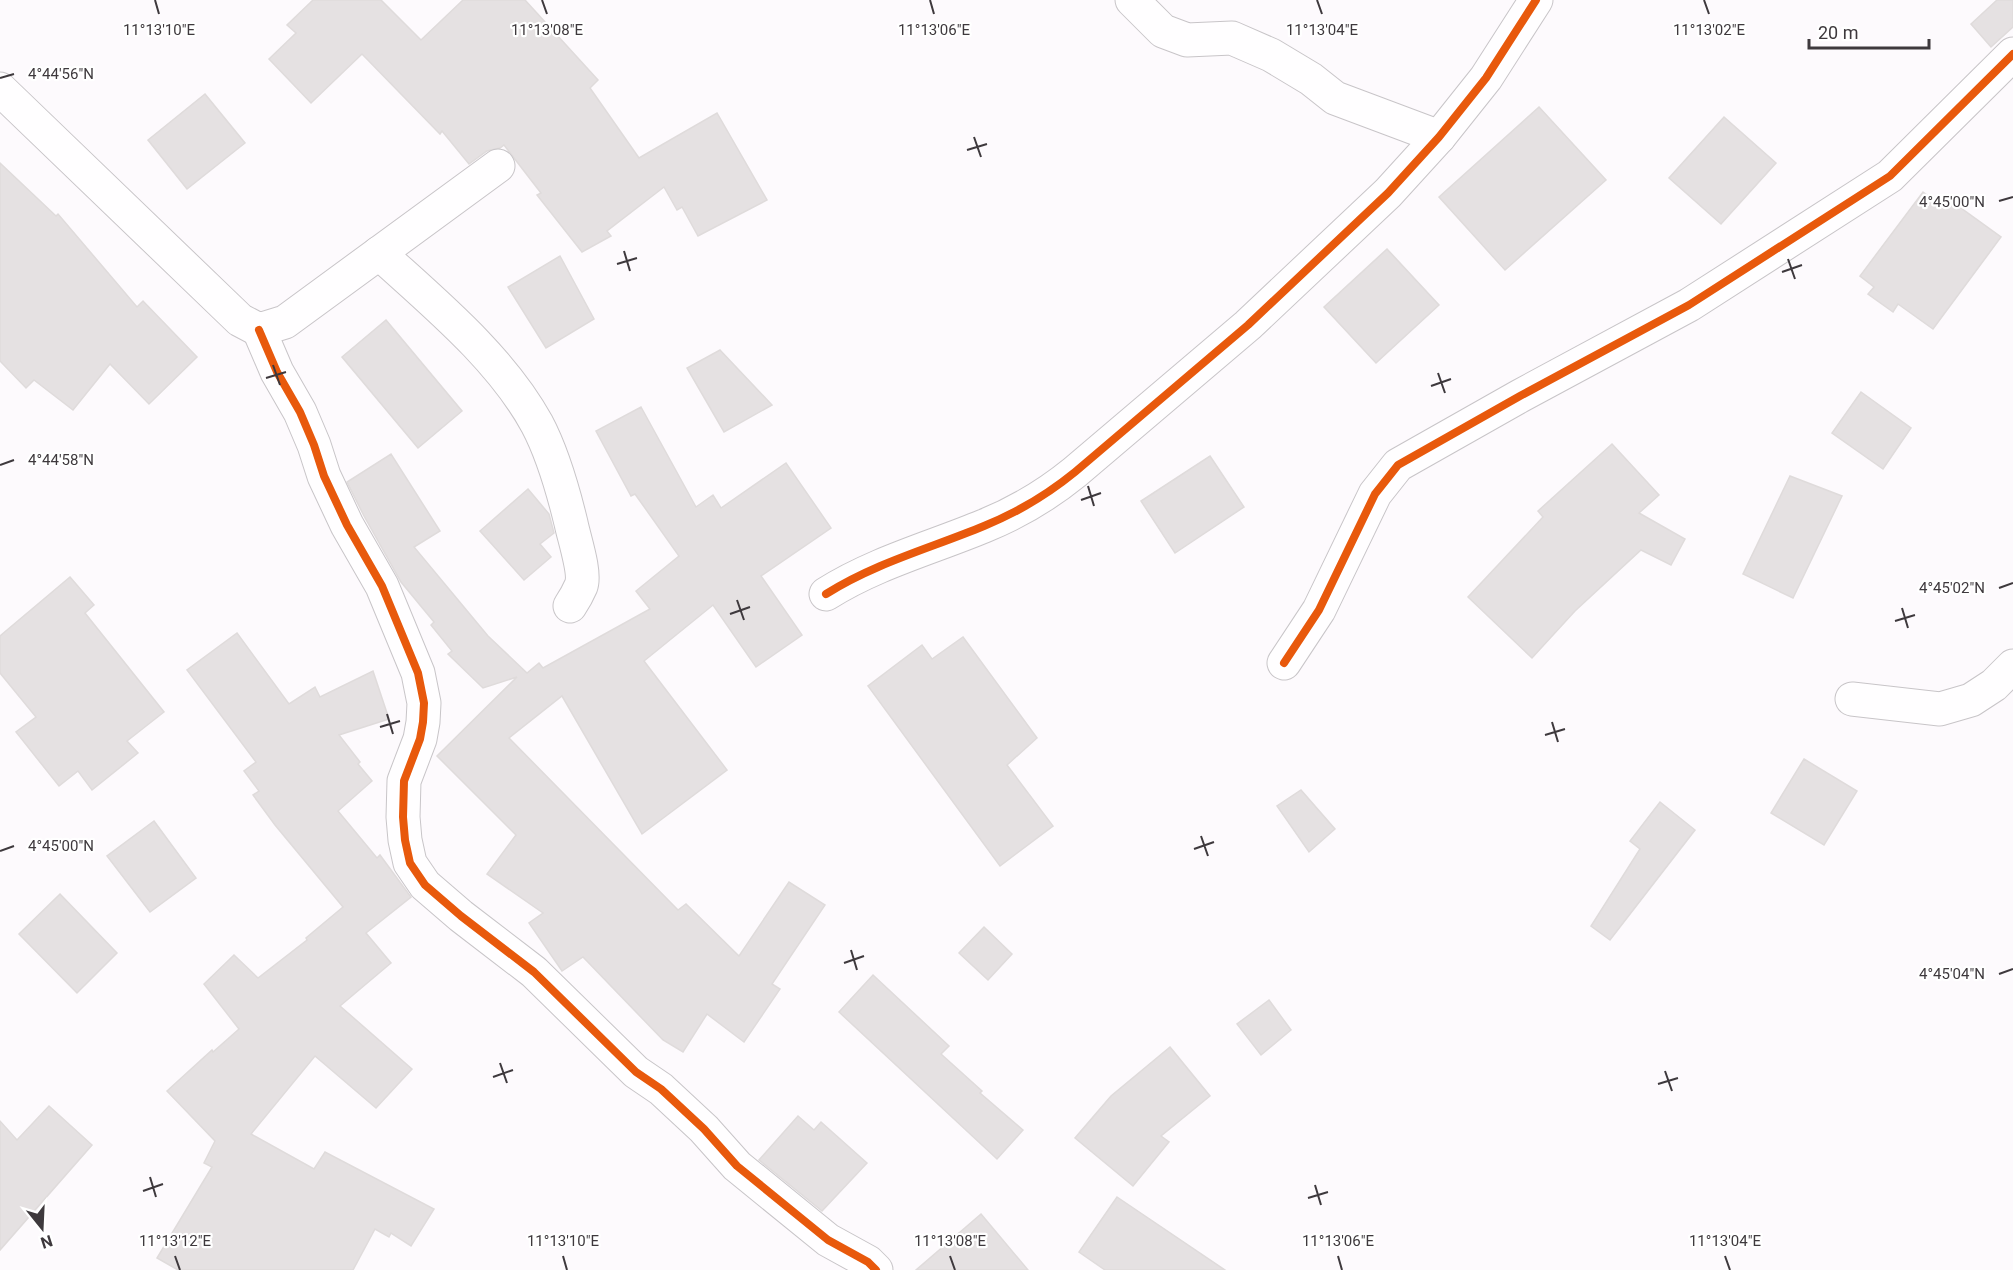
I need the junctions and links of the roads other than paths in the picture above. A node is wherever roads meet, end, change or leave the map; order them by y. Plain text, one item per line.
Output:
1 (1132, 0) edge
2 (1536, 0) edge
3 (2013, 54) edge
4 (0, 89) edge
5 (1439, 137) junction
6 (498, 166) dead end
7 (379, 253) junction
8 (259, 330) junction
9 (826, 594) dead end
10 (570, 606) dead end
11 (1284, 663) dead end
12 (2013, 666) edge
13 (1852, 699) dead end
14 (876, 1270) edge

1 - 5 street
2 - 5 street
3 - 11 street
4 - 8 street
5 - 9 street
6 - 7 street
7 - 8 street
7 - 10 street
8 - 14 street
12 - 13 street

